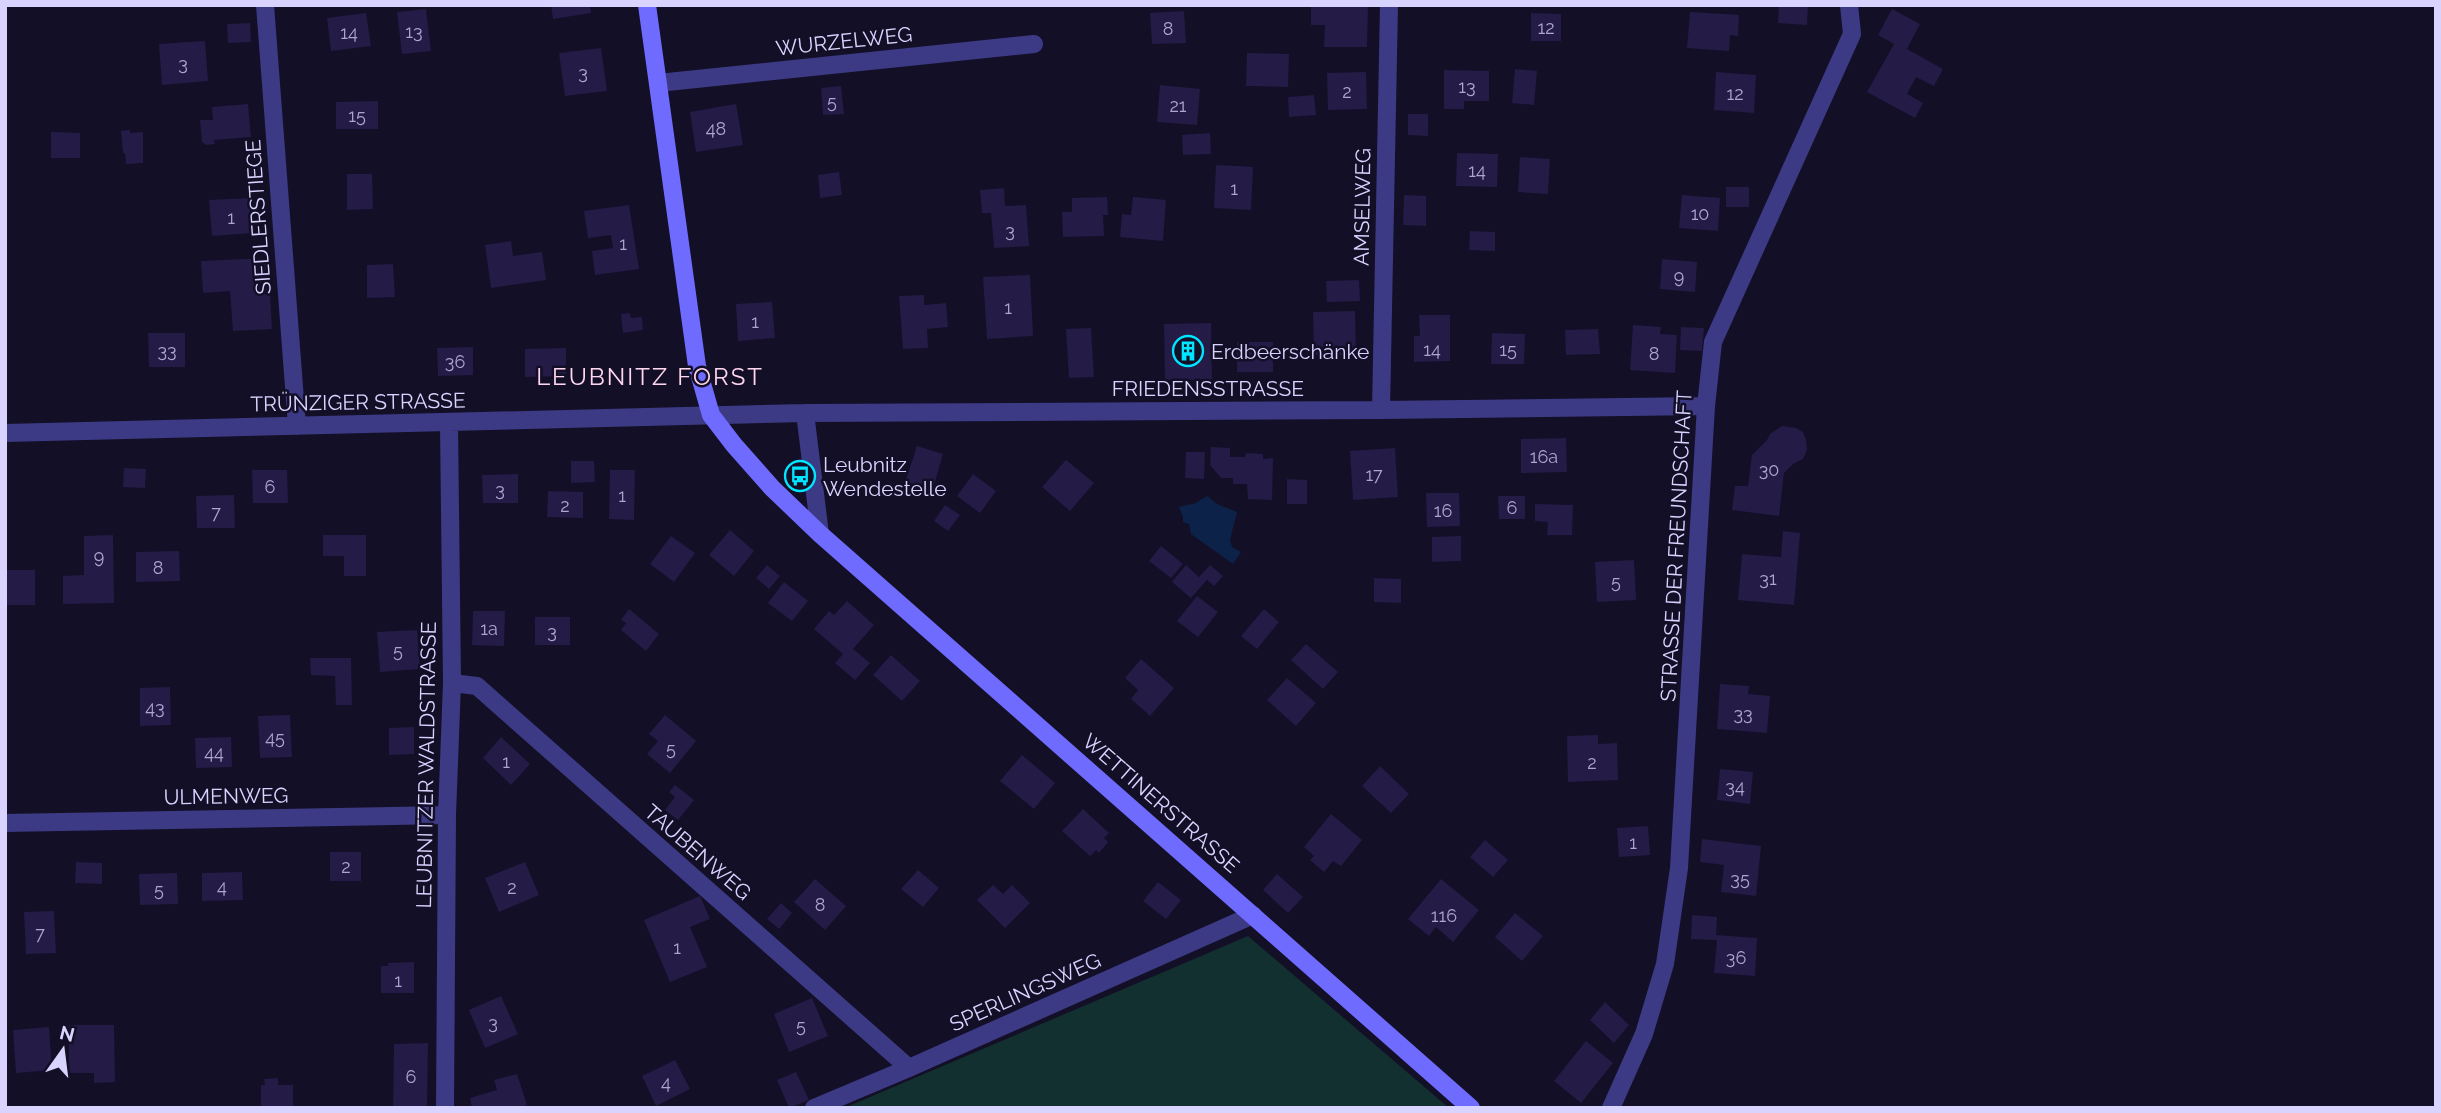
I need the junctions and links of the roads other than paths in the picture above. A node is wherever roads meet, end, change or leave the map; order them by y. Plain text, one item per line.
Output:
1 (265, 5) edge
2 (647, 5) edge
3 (1389, 5) edge
4 (1849, 5) edge
5 (1034, 44) dead end
6 (658, 83) junction
7 (1706, 406) junction
8 (1381, 410) junction
9 (805, 413) junction
10 (711, 415) junction
11 (449, 424) junction
12 (297, 426) junction
13 (5, 433) edge
14 (820, 534) junction
15 (452, 683) junction
16 (447, 815) junction
17 (5, 823) edge
18 (1253, 915) junction
19 (909, 1068) junction
20 (445, 1108) edge
21 (814, 1108) edge
22 (1471, 1108) edge
23 (1611, 1108) edge

1 - 12 street, SIEDLERSTIEGE
2 - 6 street
3 - 8 street, AMSELWEG
4 - 7 street, STRASSE DER FREUNDSCHAFT
5 - 6 street, WURZELWEG
6 - 10 street
7 - 8 street, FRIEDENSSTRASSE
7 - 23 street, STRASSE DER FREUNDSCHAFT
8 - 9 street, FRIEDENSSTRASSE
9 - 10 street, FRIEDENSSTRASSE
9 - 14 street
10 - 11 street, TRÜNZIGER STRASSE
10 - 14 street, WETTINERSTRASSE
11 - 12 street, TRÜNZIGER STRASSE
11 - 15 street, LEUBNITZER WALDSTRASSE
12 - 13 street, TRÜNZIGER STRASSE
14 - 18 street, WETTINERSTRASSE
15 - 16 street, LEUBNITZER WALDSTRASSE
15 - 19 street, TAUBENWEG
16 - 17 street, ULMENWEG
16 - 20 street, LEUBNITZER WALDSTRASSE
18 - 19 street, SPERLINGSWEG
18 - 22 street, WETTINERSTRASSE
19 - 21 street, SPERLINGSWEG

